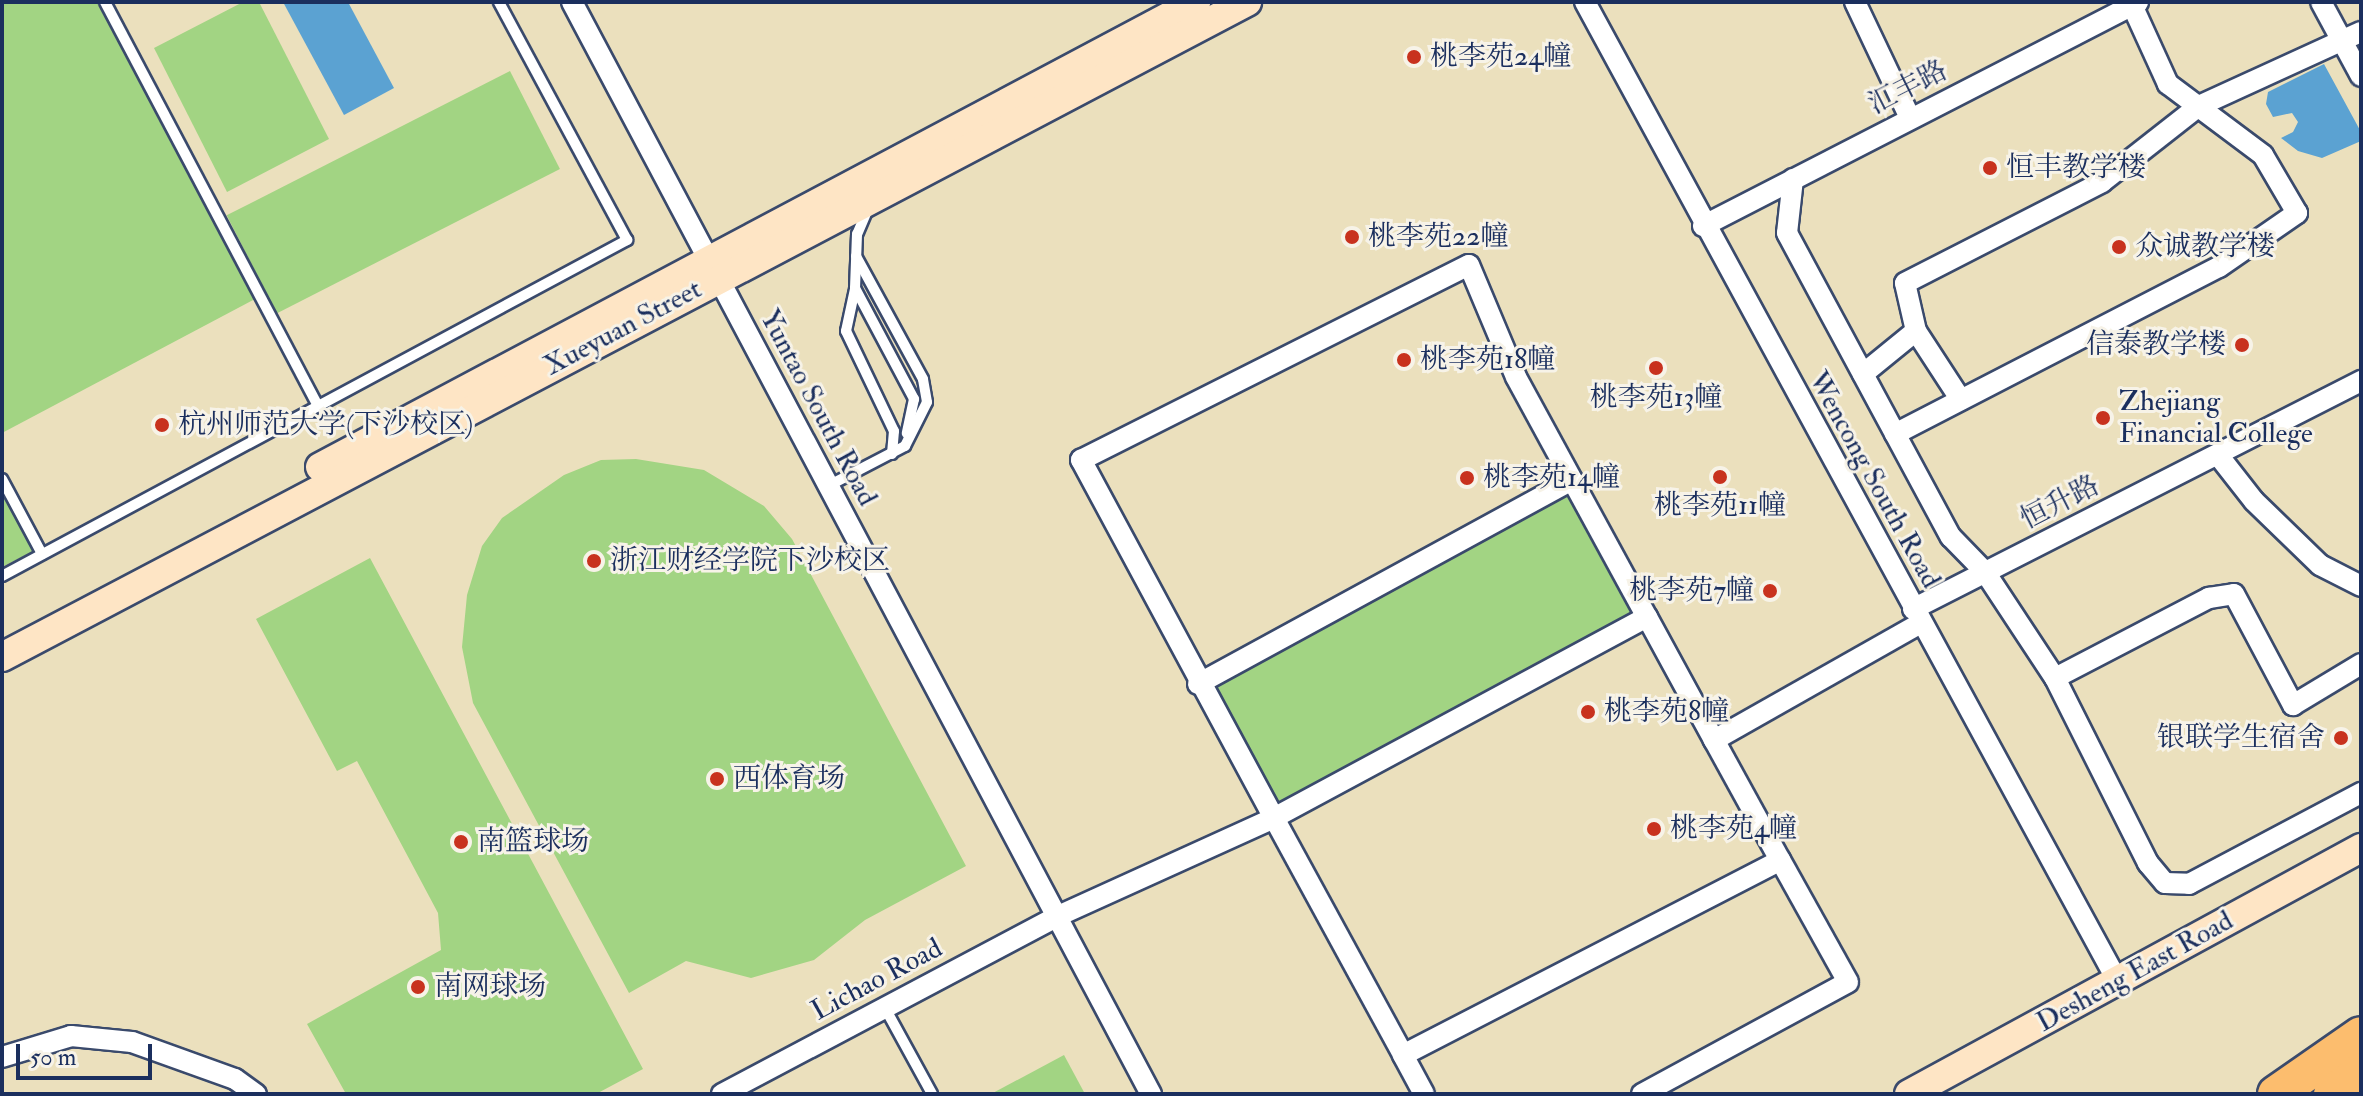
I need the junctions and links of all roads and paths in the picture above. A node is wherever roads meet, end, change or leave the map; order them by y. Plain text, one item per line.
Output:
1 (105, 2) edge
2 (499, 2) edge
3 (572, 2) edge
4 (1196, 2) edge
5 (1247, 2) edge
6 (1585, 2) edge
7 (1855, 2) edge
8 (2321, 2) edge
9 (2135, 4) edge
10 (2361, 32) edge
11 (2361, 76) edge
12 (1910, 118) junction
13 (1793, 179) junction
14 (881, 192) junction
15 (1703, 226) junction
16 (856, 256) junction
17 (712, 268) junction
18 (855, 288) junction
19 (1916, 331) junction
20 (1863, 374) junction
21 (2361, 381) edge
22 (1961, 400) junction
23 (318, 406) junction
24 (1895, 434) junction
25 (892, 454) junction
26 (2218, 455) junction
27 (2, 479) edge
28 (1572, 480) junction
29 (828, 486) junction
30 (42, 554) junction
31 (1985, 572) junction
32 (2, 576) edge
33 (2361, 586) edge
34 (1917, 616) junction
35 (1647, 617) junction
36 (2, 638) edge
37 (2, 657) edge
38 (2361, 664) edge
39 (2055, 678) junction
40 (1198, 684) junction
41 (1714, 740) junction
42 (2361, 793) edge
43 (1274, 818) junction
44 (2361, 848) edge
45 (1780, 860) junction
46 (1058, 916) junction
47 (2118, 982) junction
48 (885, 1008) junction
49 (2353, 1052) edge
50 (9, 1055) edge
51 (1403, 1055) junction
52 (256, 1094) edge
53 (722, 1094) edge
54 (932, 1094) edge
55 (1151, 1094) edge
56 (1424, 1094) edge
57 (1642, 1094) edge
58 (1909, 1094) edge
59 (2276, 1094) edge
60 (2332, 1094) edge

1 - 23 lane
2 - 23 lane
3 - 17 street, Yuntao South Road
4 - 17 main road
5 - 14 main road, Xueyuan Street
6 - 15 street, Wencong South Road
7 - 12 street
8 - 11 street
9 - 12 street, 汇丰路
9 - 22 street
10 - 19 street
12 - 13 street, 汇丰路
13 - 15 street, 汇丰路
13 - 20 street
14 - 16 lane
14 - 17 main road, Xueyuan Street
15 - 34 street, Wencong South Road
16 - 18 lane
16 - 25 lane
17 - 29 street, Yuntao South Road
17 - 36 main road
17 - 37 main road, Xueyuan Street
18 - 25 lane
18 - 25 lane
19 - 20 street
19 - 22 street
20 - 24 street
21 - 26 street, 恒升路
22 - 24 street
23 - 30 lane
24 - 31 street
25 - 29 lane
26 - 31 street, 恒升路
26 - 33 street
27 - 30 lane
28 - 35 street
28 - 40 street
28 - 40 street
29 - 46 street, Yuntao South Road
30 - 32 lane
31 - 34 street, 恒升路
31 - 39 street
34 - 41 street, 恒升路
34 - 47 street, Wencong South Road
35 - 41 street
35 - 43 street, Lichao Road
38 - 39 street
39 - 42 street
40 - 43 street
41 - 45 street
43 - 46 street, Lichao Road
43 - 51 street
44 - 47 main road, Desheng East Road
45 - 51 street
45 - 57 street
46 - 48 street, Lichao Road
46 - 55 street, Yuntao South Road
47 - 58 main road, Desheng East Road
48 - 53 street, Lichao Road
48 - 54 lane
49 - 59 highway
49 - 60 highway
50 - 52 street
51 - 56 street

